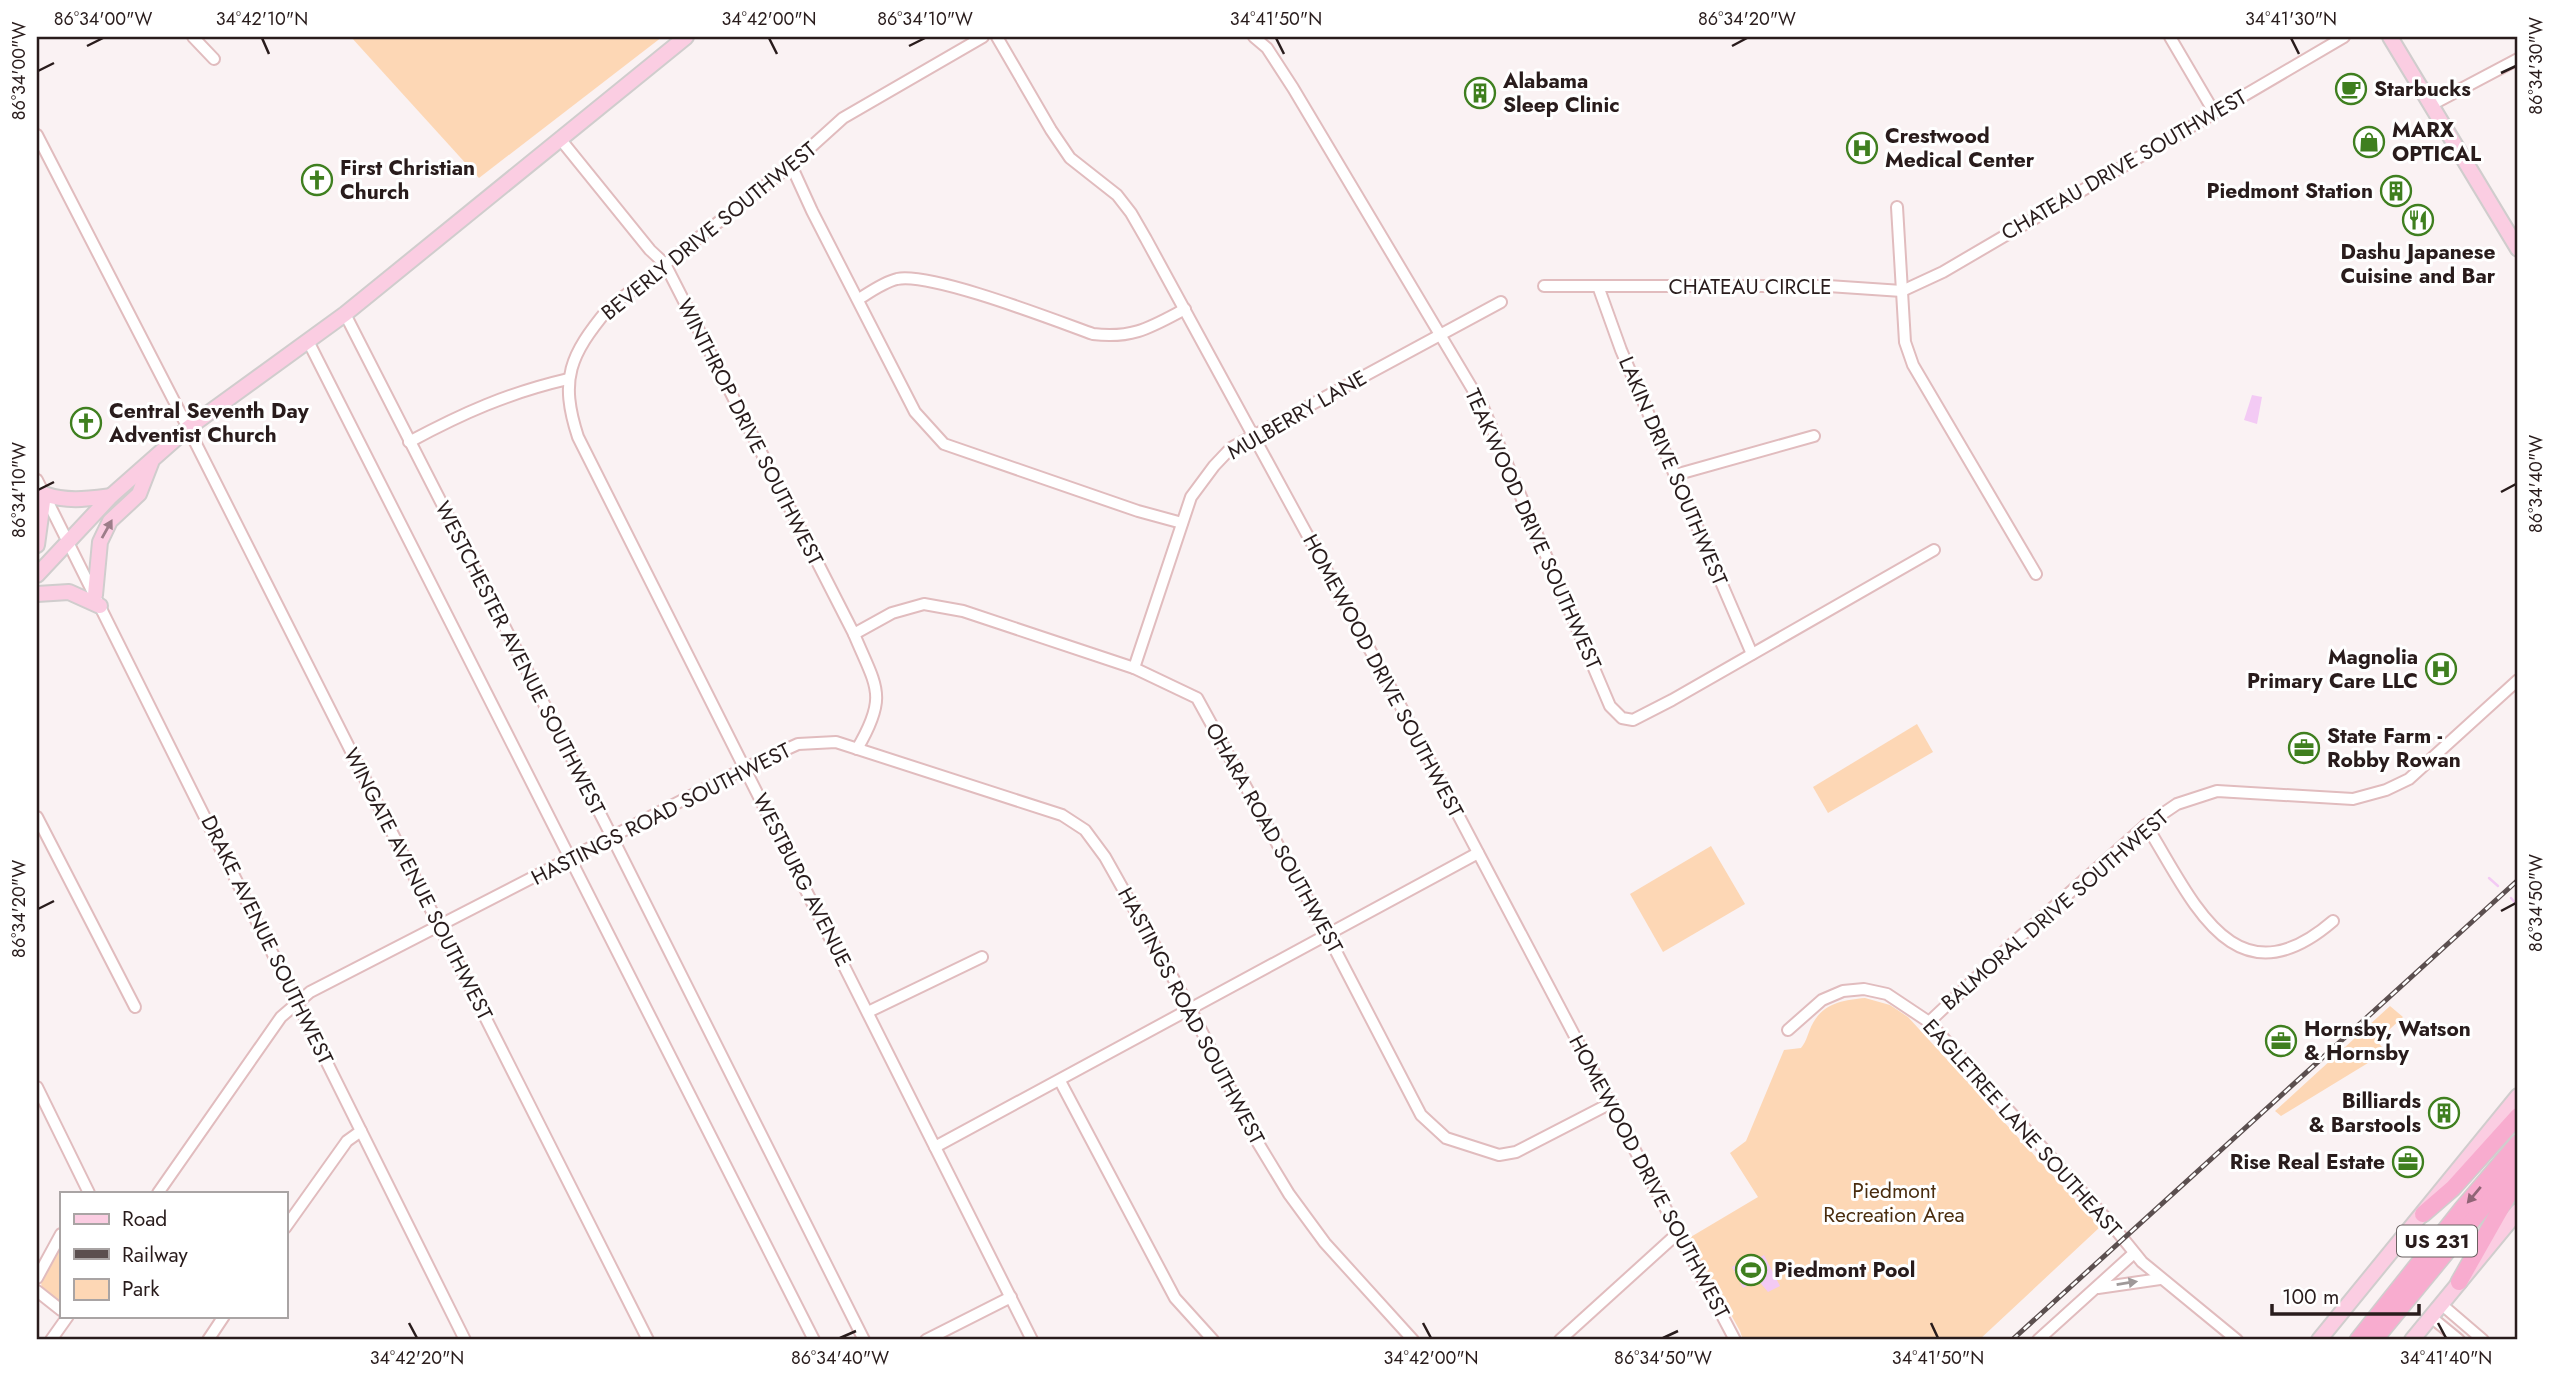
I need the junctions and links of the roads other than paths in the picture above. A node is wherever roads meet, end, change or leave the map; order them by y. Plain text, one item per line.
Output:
1 (194, 37) edge
2 (686, 37) edge
3 (984, 37) edge
4 (997, 37) edge
5 (1254, 37) edge
6 (2170, 37) edge
7 (2344, 37) edge
8 (2390, 37) edge
9 (214, 59) dead end
10 (2518, 59) edge
11 (2431, 105) junction
12 (2214, 112) junction
13 (37, 135) edge
14 (561, 139) junction
15 (791, 165) junction
16 (1897, 207) dead end
17 (2518, 249) edge
18 (664, 264) junction
19 (1544, 286) dead end
20 (1598, 286) junction
21 (1902, 291) junction
22 (859, 299) junction
23 (1501, 302) dead end
24 (1185, 309) junction
25 (345, 314) junction
26 (1441, 335) junction
27 (308, 341) junction
28 (568, 379) junction
29 (188, 428) junction
30 (1254, 436) junction
31 (1814, 436) dead end
32 (409, 442) junction
33 (151, 462) junction
34 (1675, 475) junction
35 (37, 480) edge
36 (44, 494) junction
37 (111, 496) junction
38 (1182, 523) junction
39 (68, 541) junction
40 (37, 545) edge
41 (1934, 550) dead end
42 (2036, 573) dead end
43 (37, 575) edge
44 (37, 594) edge
45 (97, 601) junction
46 (853, 634) junction
47 (1752, 654) junction
48 (1134, 668) junction
49 (2518, 680) edge
50 (857, 749) junction
51 (746, 768) junction
52 (37, 817) edge
53 (2146, 825) junction
54 (612, 837) junction
55 (1478, 853) junction
56 (570, 859) junction
57 (2333, 921) dead end
58 (440, 927) junction
59 (1328, 936) junction
60 (982, 957) dead end
61 (298, 1003) junction
62 (135, 1007) dead end
63 (1191, 1010) junction
64 (868, 1012) junction
65 (1929, 1022) junction
66 (1788, 1030) dead end
67 (1060, 1081) junction
68 (37, 1087) edge
69 (2518, 1096) edge
70 (1611, 1103) junction
71 (2518, 1116) edge
72 (361, 1131) junction
73 (2518, 1143) edge
74 (935, 1147) junction
75 (2518, 1165) edge
76 (2518, 1178) edge
77 (89, 1192) edge
78 (159, 1192) edge
79 (2518, 1211) edge
80 (2423, 1214) junction
81 (287, 1225) edge
82 (1678, 1233) junction
83 (60, 1236) edge
84 (2133, 1254) junction
85 (37, 1278) edge
86 (2160, 1279) junction
87 (2459, 1282) junction
88 (2095, 1289) junction
89 (37, 1291) edge
90 (1010, 1297) junction
91 (2441, 1304) junction
92 (60, 1309) edge
93 (2431, 1317) junction
94 (67, 1318) edge
95 (223, 1318) edge
96 (51, 1340) edge
97 (208, 1340) edge
98 (465, 1340) edge
99 (648, 1340) edge
100 (814, 1340) edge
101 (864, 1340) edge
102 (926, 1340) edge
103 (1032, 1340) edge
104 (1213, 1340) edge
105 (1413, 1340) edge
106 (1560, 1340) edge
107 (1735, 1340) edge
108 (2039, 1340) edge
109 (2237, 1340) edge
110 (2319, 1340) edge
111 (2358, 1340) edge
112 (2374, 1340) edge
113 (2412, 1340) edge
114 (2459, 1340) edge
115 (2483, 1340) edge

1 - 9 street
2 - 14 main road
3 - 15 street, BEVERLY DRIVE SOUTHWEST
4 - 24 street, HOMEWOOD DRIVE SOUTHWEST
5 - 26 street, TEAKWOOD DRIVE SOUTHWEST
6 - 12 street
7 - 12 street, CHATEAU DRIVE SOUTHWEST
8 - 11 main road
10 - 11 street
11 - 17 main road
12 - 21 street, CHATEAU DRIVE SOUTHWEST
13 - 29 street, WINGATE AVENUE SOUTHWEST
14 - 18 street, WINTHROP DRIVE SOUTHWEST
14 - 25 main road
15 - 18 street, BEVERLY DRIVE SOUTHWEST
15 - 22 street
16 - 21 street
18 - 28 street, BEVERLY DRIVE SOUTHWEST
18 - 46 street, WINTHROP DRIVE SOUTHWEST
19 - 20 street
20 - 21 street, CHATEAU CIRCLE
20 - 34 street, LAKIN DRIVE SOUTHWEST
21 - 42 street
22 - 24 street
22 - 38 street
23 - 26 street, MULBERRY LANE
24 - 30 street, HOMEWOOD DRIVE SOUTHWEST
25 - 27 main road
25 - 32 street, WESTCHESTER AVENUE SOUTHWEST
26 - 30 street, MULBERRY LANE
26 - 47 street, TEAKWOOD DRIVE SOUTHWEST
27 - 29 main road
27 - 56 street
28 - 32 street
28 - 51 street, WESTBURG AVENUE
29 - 33 main road
29 - 58 street, WINGATE AVENUE SOUTHWEST
30 - 38 street, MULBERRY LANE
30 - 55 street, HOMEWOOD DRIVE SOUTHWEST
31 - 34 street
32 - 54 street, WESTCHESTER AVENUE SOUTHWEST
33 - 37 main road
45 -> 33 main road
34 - 47 street, LAKIN DRIVE SOUTHWEST
35 - 36 street, DRAKE AVENUE SOUTHWEST
36 - 37 main road
36 - 39 street, DRAKE AVENUE SOUTHWEST
36 - 40 main road
37 - 39 main road
38 - 48 street, MULBERRY LANE
39 - 43 main road
39 - 45 street, DRAKE AVENUE SOUTHWEST
41 - 47 street, TEAKWOOD DRIVE SOUTHWEST
44 - 45 main road
45 - 61 street, DRAKE AVENUE SOUTHWEST
46 - 48 street, OHARA ROAD SOUTHWEST
46 - 50 street, WINTHROP DRIVE SOUTHWEST
48 - 59 street, OHARA ROAD SOUTHWEST
49 - 53 street, BALMORAL DRIVE SOUTHWEST
50 - 51 street, HASTINGS ROAD SOUTHWEST
50 - 63 street, HASTINGS ROAD SOUTHWEST
51 - 54 street, HASTINGS ROAD SOUTHWEST
51 - 64 street, WESTBURG AVENUE
52 - 62 street
53 - 57 street
53 - 65 street, BALMORAL DRIVE SOUTHWEST
54 - 56 street, HASTINGS ROAD SOUTHWEST
54 - 101 street, WESTCHESTER AVENUE SOUTHWEST
55 - 59 street
55 - 70 street, HOMEWOOD DRIVE SOUTHWEST
56 - 58 street, HASTINGS ROAD SOUTHWEST
56 - 100 street
58 - 61 street, HASTINGS ROAD SOUTHWEST
58 - 99 street, WINGATE AVENUE SOUTHWEST
59 - 63 street
59 - 70 street, OHARA ROAD SOUTHWEST
60 - 64 street
61 - 72 street, DRAKE AVENUE SOUTHWEST
61 - 78 street, HASTINGS ROAD SOUTHWEST
63 - 67 street
63 - 105 street, HASTINGS ROAD SOUTHWEST
64 - 74 street, WESTBURG AVENUE
65 - 66 street, EAGLETREE LANE SOUTHEAST
65 - 84 street, EAGLETREE LANE SOUTHEAST
67 - 74 street
67 - 104 street
68 - 77 street
69 - 80 main road
70 - 82 street, HOMEWOOD DRIVE SOUTHWEST
71 - 80 highway
72 - 81 street
72 - 98 street, DRAKE AVENUE SOUTHWEST
73 -> 111 highway, US 231
74 - 90 street, WESTBURG AVENUE
75 - 112 highway, US 231
76 - 87 highway
79 - 87 main road
80 - 110 main road
82 - 106 street
82 - 107 street, HOMEWOOD DRIVE SOUTHWEST
83 - 85 street
84 - 86 street, EAGLETREE LANE SOUTHEAST
84 - 88 street
88 -> 86 street
86 - 109 street, EAGLETREE LANE SOUTHEAST
87 - 91 main road
88 - 108 street
89 - 92 street
90 - 102 street
90 - 103 street, WESTBURG AVENUE
91 - 93 main road
91 - 115 street
93 - 113 main road
93 - 114 street
94 - 96 street
95 - 97 street

